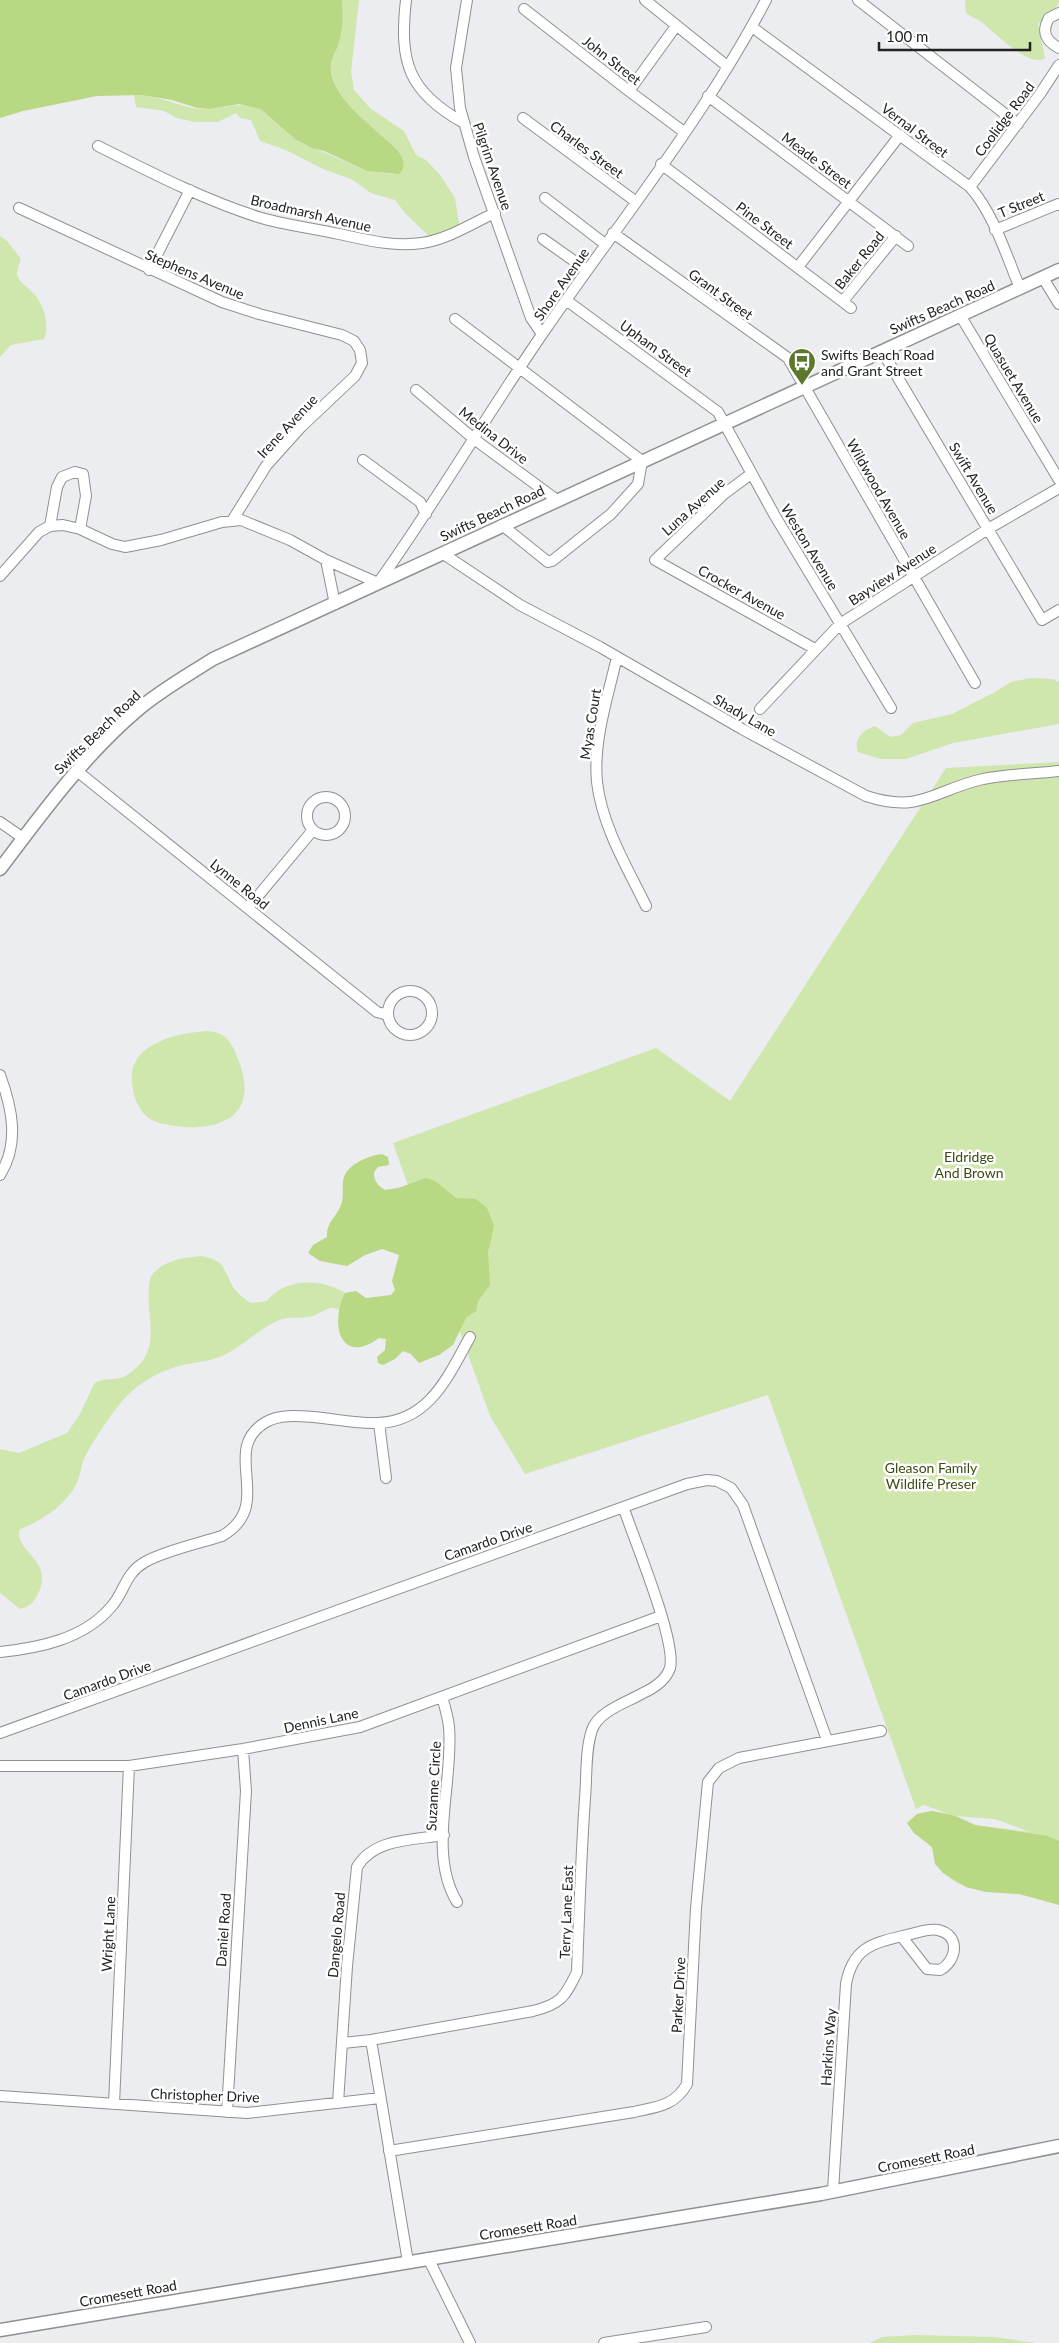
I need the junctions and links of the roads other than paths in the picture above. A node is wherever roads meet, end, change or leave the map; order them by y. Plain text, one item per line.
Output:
1 (406, 0) edge
2 (467, 0) edge
3 (644, 0) edge
4 (766, 0) edge
5 (858, 0) edge
6 (524, 9) dead end
7 (1059, 12) edge
8 (676, 26) junction
9 (752, 27) junction
10 (1059, 48) edge
11 (1059, 65) edge
12 (728, 66) junction
13 (629, 92) junction
14 (708, 96) junction
15 (523, 118) dead end
16 (464, 123) junction
17 (1018, 124) junction
18 (684, 132) junction
19 (900, 135) junction
20 (98, 146) dead end
21 (661, 164) junction
22 (970, 187) junction
23 (190, 190) junction
24 (545, 198) dead end
25 (635, 201) junction
26 (850, 202) junction
27 (1059, 204) edge
28 (19, 208) dead end
29 (495, 213) junction
30 (994, 230) junction
31 (613, 233) junction
32 (896, 236) junction
33 (543, 239) dead end
34 (606, 244) junction
35 (908, 246) dead end
36 (798, 267) junction
37 (149, 270) junction
38 (587, 270) junction
39 (1059, 270) edge
40 (1043, 278) junction
41 (1020, 288) junction
42 (566, 300) junction
43 (843, 301) junction
44 (1059, 304) edge
45 (852, 308) dead end
46 (960, 315) junction
47 (455, 319) dead end
48 (542, 334) junction
49 (882, 350) junction
50 (361, 354) joint
51 (519, 369) junction
52 (803, 387) junction
53 (416, 390) dead end
54 (723, 424) junction
55 (474, 439) junction
56 (363, 460) dead end
57 (642, 461) junction
58 (751, 474) junction
59 (1059, 480) edge
60 (1059, 488) edge
61 (557, 500) junction
62 (426, 514) junction
63 (232, 521) junction
64 (50, 526) junction
65 (502, 526) junction
66 (80, 529) junction
67 (988, 529) junction
68 (442, 553) junction
69 (326, 560) junction
70 (655, 560) joint
71 (0, 576) edge
72 (914, 576) junction
73 (378, 583) junction
74 (335, 604) junction
75 (1059, 610) edge
76 (840, 624) junction
77 (815, 649) junction
78 (617, 657) junction
79 (975, 683) dead end
80 (891, 708) dead end
81 (760, 709) dead end
82 (77, 771) junction
83 (1059, 771) edge
84 (0, 822) edge
85 (313, 830) dead end
86 (23, 838) junction
87 (0, 869) edge
88 (646, 906) dead end
89 (248, 908) junction
90 (388, 1015) junction
91 (0, 1075) edge
92 (0, 1175) edge
93 (470, 1337) dead end
94 (379, 1423) junction
95 (386, 1478) dead end
96 (624, 1508) junction
97 (661, 1616) junction
98 (0, 1652) edge
99 (442, 1697) junction
100 (881, 1731) dead end
101 (0, 1733) edge
102 (827, 1740) junction
103 (243, 1749) junction
104 (0, 1766) edge
105 (129, 1766) junction
106 (444, 1836) junction
107 (457, 1902) dead end
108 (902, 1936) junction
109 (371, 2040) junction
110 (342, 2043) junction
111 (0, 2096) edge
112 (380, 2098) junction
113 (338, 2102) junction
114 (114, 2104) junction
115 (227, 2112) junction
116 (1059, 2146) edge
117 (390, 2151) junction
118 (833, 2191) junction
119 (428, 2258) junction
120 (408, 2262) junction
121 (706, 2327) dead end
122 (0, 2330) edge
123 (470, 2343) edge
124 (604, 2343) edge

1 - 16 street
2 - 16 street, Pilgrim Avenue
3 - 8 street
4 - 9 street, Shore Avenue
5 - 17 street
6 - 13 street, John Street
7 - 10 street
8 - 12 street
8 - 13 street
9 - 12 street, Shore Avenue
9 - 19 street, Vernal Street
11 - 17 street, Coolidge Road
12 - 14 street, Shore Avenue
13 - 18 street, John Street
14 - 18 street, Shore Avenue
14 - 26 street, Meade Street
15 - 25 street, Charles Street
16 - 29 street, Pilgrim Avenue
17 - 22 street, Coolidge Road
18 - 21 street, Shore Avenue
19 - 22 street, Vernal Street
19 - 26 street
20 - 23 street, Broadmarsh Avenue
21 - 25 street, Shore Avenue
21 - 36 street, Pine Street
22 - 30 street, Vernal Street
23 - 29 street, Broadmarsh Avenue
23 - 37 street
24 - 34 street
25 - 31 street, Shore Avenue
26 - 32 street, Meade Street
26 - 36 street
27 - 30 street, T Street
28 - 37 street, Stephens Avenue
29 - 48 street, Pilgrim Avenue
30 - 41 street, Vernal Street
31 - 34 street, Shore Avenue
31 - 52 street, Grant Street
32 - 35 street, Meade Street
32 - 43 street, Baker Road
33 - 38 street
34 - 38 street, Shore Avenue
36 - 43 street, Pine Street
37 - 50 street, Stephens Avenue
38 - 42 street, Shore Avenue
39 - 40 street, Swifts Beach Road
40 - 41 street, Swifts Beach Road
40 - 44 street
41 - 46 street, Swifts Beach Road
42 - 48 street, Shore Avenue
42 - 54 street, Upham Street
43 - 45 street, Pine Street
46 - 49 street, Swifts Beach Road
46 - 59 street, Quasuet Avenue
47 - 51 street
48 - 51 street, Shore Avenue
49 - 52 street, Swifts Beach Road
49 - 67 street, Swift Avenue
50 - 63 street, Irene Avenue
51 - 55 street, Shore Avenue
51 - 57 street
52 - 54 street, Swifts Beach Road
52 - 72 street, Wildwood Avenue
53 - 55 street, Medina Drive
54 - 57 street, Swifts Beach Road
54 - 58 street, Weston Avenue
55 - 61 street, Medina Drive
55 - 62 street, Shore Avenue
56 - 62 street
57 - 61 street, Swifts Beach Road
57 - 65 street
58 - 70 street, Luna Avenue
58 - 76 street, Weston Avenue
60 - 67 street, Bayview Avenue
61 - 65 street, Swifts Beach Road
62 - 73 street, Shore Avenue
63 - 66 street
63 - 69 street
64 - 66 street
64 - 66 street
64 - 71 street
65 - 68 street, Swifts Beach Road
67 - 72 street, Bayview Avenue
67 - 75 street, Swift Avenue
68 - 73 street, Swifts Beach Road
68 - 78 street, Shady Lane
69 - 73 street
69 - 74 street
70 - 77 street, Crocker Avenue
72 - 76 street, Bayview Avenue
72 - 79 street, Wildwood Avenue
73 - 74 street, Swifts Beach Road
74 - 82 street, Swifts Beach Road
76 - 77 street, Bayview Avenue
76 - 80 street, Weston Avenue
77 - 81 street, Bayview Avenue
78 - 83 street, Shady Lane
78 - 88 street, Myas Court
82 - 86 street, Swifts Beach Road
82 - 89 street, Lynne Road
84 - 86 street
85 - 89 street
86 - 87 street, Swifts Beach Road
89 - 90 street, Lynne Road
90 - 90 street, Lynne Road
91 - 92 street
93 - 94 street
94 - 95 street
94 - 98 street
96 - 97 street, Terry Lane East
96 - 101 street, Camardo Drive
96 - 102 street, Camardo Drive
97 - 99 street, Dennis Lane
97 - 109 street, Terry Lane East
99 - 103 street, Dennis Lane
99 - 106 street, Suzanne Circle
100 - 102 street, Parker Drive
102 - 117 street, Parker Drive
103 - 105 street, Dennis Lane
103 - 115 street, Daniel Road
104 - 105 street, Dennis Lane
105 - 114 street, Wright Lane
106 - 107 street, Suzanne Circle
106 - 110 street, Dangelo Road
108 - 108 street, Harkins Way
108 - 118 street, Harkins Way
109 - 110 street, Terry Lane East
109 - 112 street
110 - 113 street, Dangelo Road
111 - 114 street, Christopher Drive
112 - 113 street, Christopher Drive
112 - 117 street
113 - 115 street, Christopher Drive
114 - 115 street, Christopher Drive
116 - 118 street, Cromesett Road
117 - 120 street
118 - 119 street, Cromesett Road
119 - 120 street, Cromesett Road
119 - 123 street
120 - 122 street, Cromesett Road
121 - 124 street

